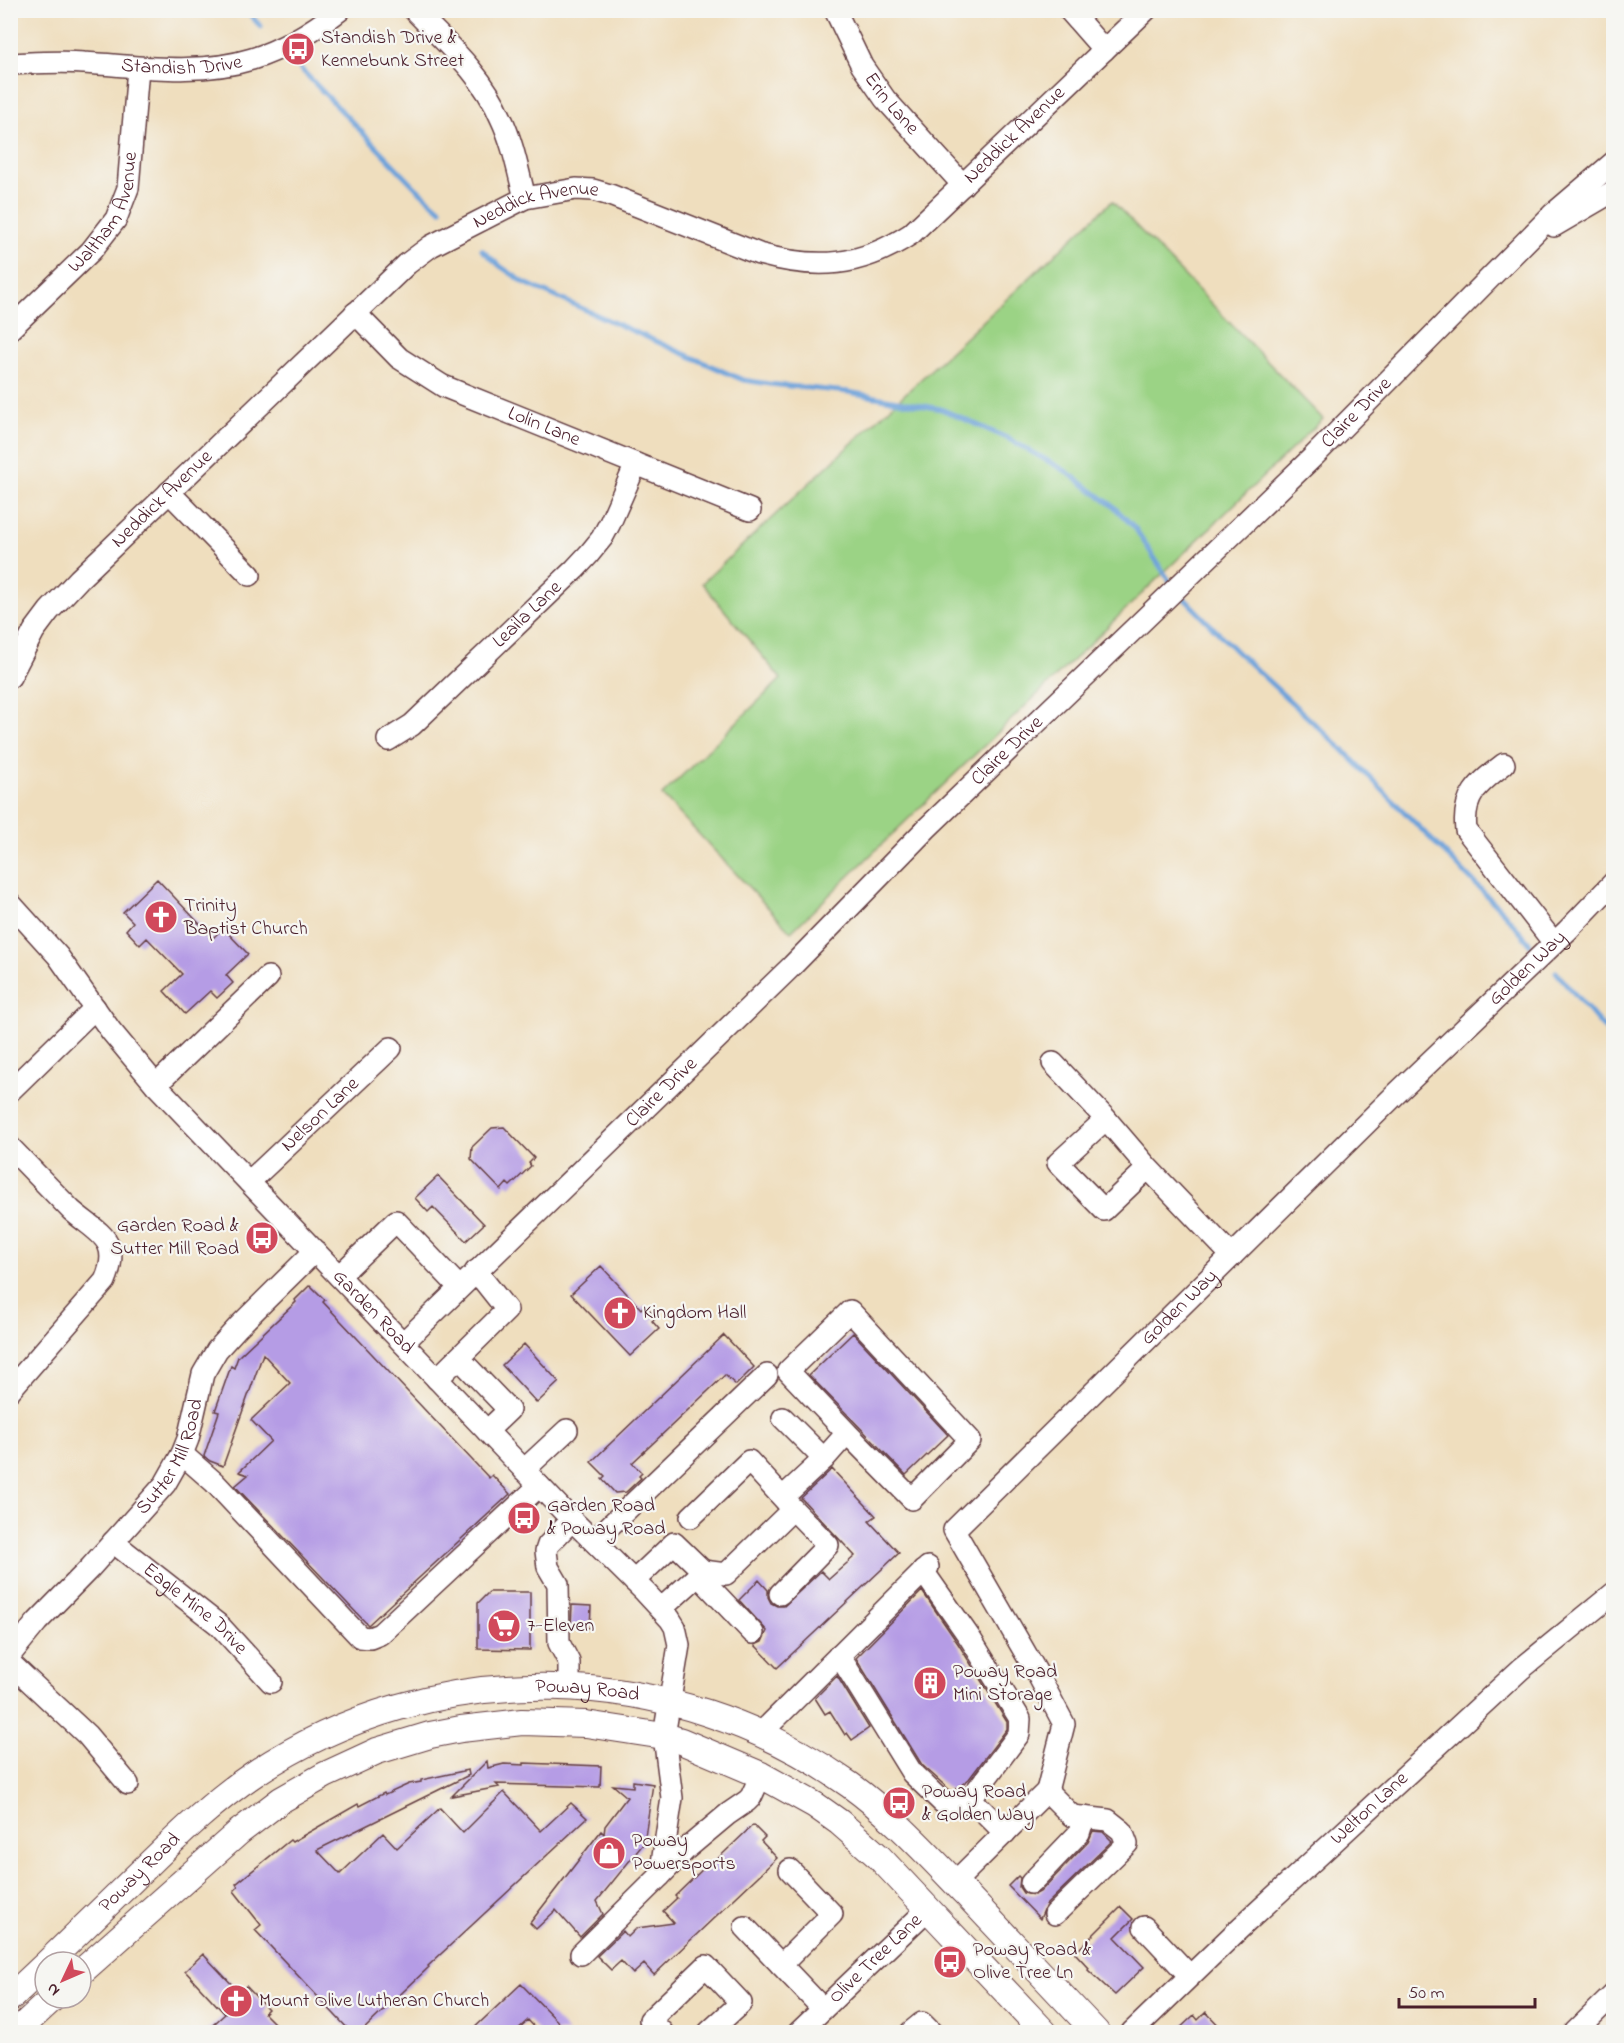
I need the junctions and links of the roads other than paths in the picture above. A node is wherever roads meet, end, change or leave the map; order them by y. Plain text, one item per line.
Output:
1 (340, 10) edge
2 (414, 10) edge
3 (835, 10) edge
4 (1069, 10) edge
5 (1146, 10) edge
6 (1104, 50) junction
7 (10, 64) edge
8 (138, 68) junction
9 (1614, 162) edge
10 (963, 186) junction
11 (1614, 191) edge
12 (525, 198) junction
13 (1523, 245) junction
14 (355, 313) junction
15 (10, 328) edge
16 (636, 464) junction
17 (170, 492) junction
18 (750, 510) dead end
19 (250, 575) dead end
20 (10, 677) edge
21 (388, 740) dead end
22 (1504, 764) dead end
23 (1614, 882) edge
24 (10, 903) edge
25 (1554, 943) junction
26 (268, 977) dead end
27 (95, 1008) junction
28 (391, 1048) dead end
29 (1053, 1063) dead end
30 (156, 1085) junction
31 (10, 1091) edge
32 (1106, 1119) junction
33 (10, 1147) edge
34 (1148, 1167) junction
35 (249, 1182) junction
36 (315, 1251) junction
37 (1232, 1256) junction
38 (476, 1271) junction
39 (339, 1276) junction
40 (459, 1287) junction
41 (403, 1343) junction
42 (459, 1358) junction
43 (767, 1375) dead end
44 (437, 1379) junction
45 (10, 1390) edge
46 (783, 1418) dead end
47 (567, 1430) dead end
48 (487, 1431) junction
49 (847, 1433) junction
50 (182, 1454) junction
51 (824, 1459) junction
52 (524, 1470) junction
53 (539, 1486) junction
54 (788, 1503) junction
55 (691, 1517) dead end
56 (572, 1520) junction
57 (594, 1541) junction
58 (113, 1542) junction
59 (700, 1573) junction
60 (634, 1581) junction
61 (1614, 1593) edge
62 (780, 1594) dead end
63 (662, 1609) junction
64 (753, 1633) dead end
65 (10, 1655) edge
66 (839, 1655) junction
67 (10, 1663) edge
68 (271, 1682) dead end
69 (569, 1687) junction
70 (668, 1702) junction
71 (759, 1734) junction
72 (664, 1736) junction
73 (770, 1779) junction
74 (128, 1784) dead end
75 (1047, 1791) junction
76 (968, 1802) junction
77 (1084, 1817) junction
78 (1005, 1833) junction
79 (790, 1870) dead end
80 (660, 1876) junction
81 (955, 1882) junction
82 (1031, 1882) dead end
83 (928, 1908) junction
84 (1055, 1914) dead end
85 (745, 1927) dead end
86 (1144, 1927) dead end
87 (61, 1950) edge
88 (581, 1954) dead end
89 (93, 1961) edge
90 (781, 1965) junction
91 (33, 1976) edge
92 (1190, 1976) junction
93 (1614, 1994) edge
94 (10, 1998) edge
95 (823, 2009) junction
96 (40, 2010) edge
97 (16, 2032) edge
98 (662, 2032) edge
99 (709, 2032) edge
100 (799, 2032) edge
101 (911, 2032) edge
102 (931, 2032) edge
103 (1044, 2032) edge
104 (1074, 2032) edge
105 (1096, 2032) edge
106 (1132, 2032) edge
107 (1575, 2032) edge

1 - 8 street, Standish Drive
2 - 12 street
3 - 10 street, Erin Lane
4 - 6 street
5 - 6 street, Neddick Avenue
6 - 10 street, Neddick Avenue
7 - 8 street, Standish Drive
8 - 15 street, Waltham Avenue
9 - 13 street, Claire Drive
10 - 12 street, Neddick Avenue
11 - 13 street
12 - 14 street, Neddick Avenue
13 - 38 street, Claire Drive
14 - 16 street, Lolin Lane
14 - 17 street, Neddick Avenue
16 - 18 street, Lolin Lane
16 - 21 street, Leaila Lane
17 - 19 street
17 - 20 street, Neddick Avenue
22 - 25 street
23 - 25 street, Golden Way
24 - 27 street, Garden Road
25 - 37 street, Golden Way
26 - 30 street
27 - 30 street, Garden Road
27 - 31 street
28 - 35 street, Nelson Lane
29 - 32 street
30 - 35 street, Garden Road
32 - 34 street
32 - 34 street
33 - 45 street
34 - 37 street
35 - 36 street, Garden Road
36 - 39 street, Garden Road
36 - 50 street, Sutter Mill Road
37 - 75 street, Golden Way
38 - 40 street, Claire Drive
38 - 42 street
39 - 40 street
39 - 41 street, Garden Road
40 - 41 street, Claire Drive
41 - 44 street, Garden Road
42 - 44 street
42 - 48 street
43 - 57 street
44 - 48 street, Garden Road
46 - 51 street
47 - 52 street
48 - 52 street, Garden Road
49 - 49 street
49 - 51 street
50 - 53 street
50 - 58 street, Sutter Mill Road
51 - 54 street
52 - 53 street, Garden Road
53 - 56 street, Garden Road
54 - 55 street
54 - 59 street
54 - 62 street
56 - 57 street, Garden Road
56 - 69 street
57 - 60 street, Garden Road
58 - 65 street, Sutter Mill Road
58 - 68 street, Eagle Mine Drive
59 - 60 street
59 - 63 street
59 - 64 street
60 - 63 street, Garden Road
61 - 92 street, Welton Lane
63 - 70 street, Garden Road
66 - 71 street
66 - 76 street
66 - 76 street
67 - 74 street
69 - 70 main road, Poway Road
69 - 87 main road, Poway Road
70 - 71 main road, Poway Road
70 - 72 street, Garden Road
71 - 81 main road, Poway Road
72 - 73 main road, Poway Road
72 - 80 street, Garden Road
72 - 89 main road, Poway Road
73 - 80 street
73 - 81 main road
73 - 83 main road, Poway Road
75 - 77 street
75 - 78 street
76 - 78 street
77 - 82 street
77 - 84 street
78 - 81 street
79 - 90 street
80 - 88 street
81 - 105 main road, Poway Road
83 - 95 street, Olive Tree Lane
83 - 103 main road, Poway Road
83 - 104 main road
85 - 90 street
86 - 92 street
90 - 95 street
91 - 94 main road, Poway Road
92 - 106 street, Welton Lane
93 - 107 street
95 - 100 street, Olive Tree Lane
96 - 97 main road
98 - 99 street
101 - 102 street

